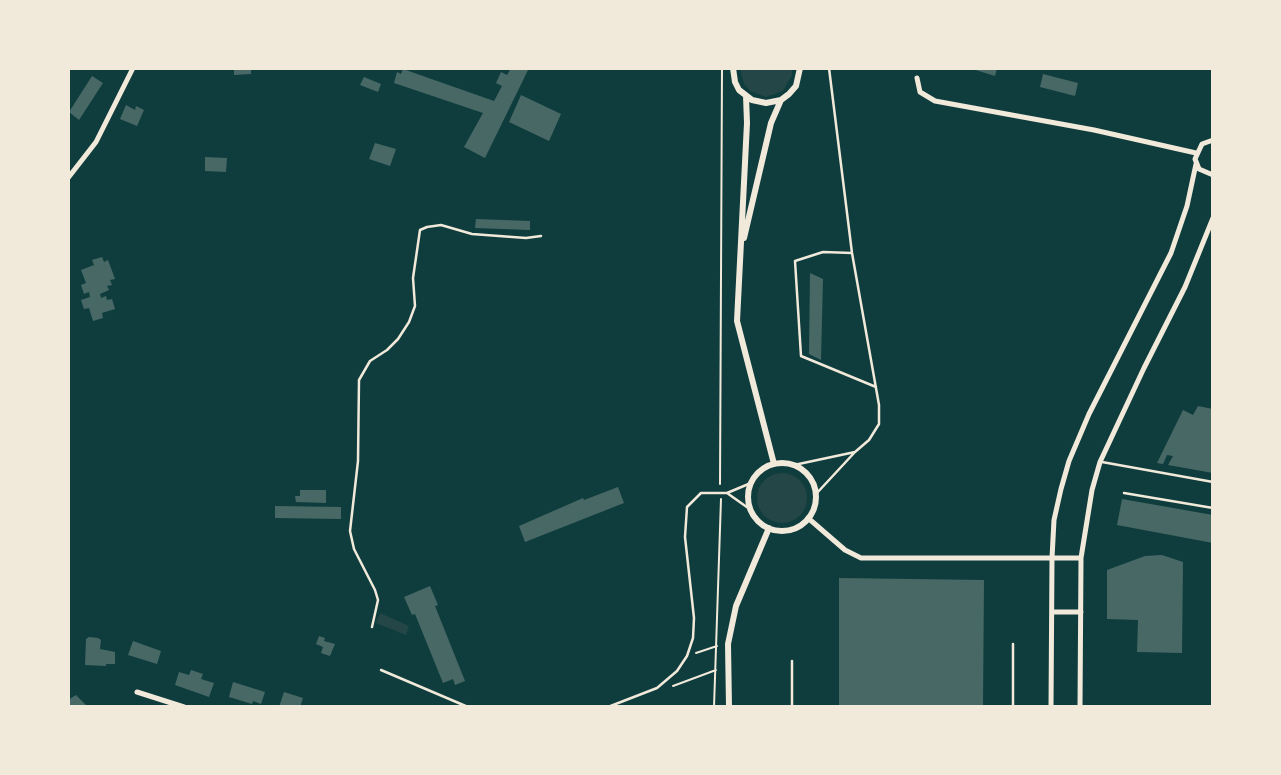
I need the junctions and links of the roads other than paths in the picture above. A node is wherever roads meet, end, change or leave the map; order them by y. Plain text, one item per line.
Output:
1 (133, 68) edge
2 (733, 68) edge
3 (800, 68) edge
4 (829, 68) edge
5 (917, 78) dead end
6 (746, 96) junction
7 (781, 100) junction
8 (1213, 140) edge
9 (1196, 153) junction
10 (1196, 164) junction
11 (1213, 175) edge
12 (68, 178) edge
13 (1213, 218) edge
14 (541, 236) dead end
15 (852, 253) junction
16 (740, 257) junction
17 (876, 387) junction
18 (855, 452) junction
19 (1100, 462) junction
20 (774, 464) junction
21 (794, 465) junction
22 (1213, 482) edge
23 (751, 483) junction
24 (724, 493) junction
25 (1124, 493) dead end
26 (816, 494) junction
27 (1213, 508) edge
28 (751, 510) junction
29 (808, 518) junction
30 (769, 528) junction
31 (1052, 558) junction
32 (1081, 558) junction
33 (1052, 612) junction
34 (1081, 612) junction
35 (372, 627) dead end
36 (1013, 644) dead end
37 (792, 661) dead end
38 (382, 670) dead end
39 (137, 691) dead end
40 (184, 707) edge
41 (468, 707) edge
42 (608, 707) edge
43 (729, 707) edge
44 (792, 707) edge
45 (1013, 707) edge
46 (1051, 707) edge
47 (1080, 707) edge

1 - 12 street
2 - 6 street
3 - 7 street
4 - 15 lane
5 - 9 street
6 - 7 street
6 - 16 street
7 - 16 street
8 - 9 street
9 - 10 street
10 - 11 street
10 - 31 street
13 - 19 street
14 - 35 lane
15 - 17 lane
15 - 17 lane
16 - 20 street
17 - 18 lane
18 - 21 lane
18 - 26 lane
19 - 22 lane
19 - 32 street
20 - 21 street
20 - 23 street
21 - 26 street
23 - 24 lane
23 - 28 street
24 - 28 lane
24 - 42 lane
25 - 27 lane
26 - 29 street
28 - 30 street
29 - 30 street
29 - 31 street
30 - 43 street
31 - 32 street
31 - 33 street
32 - 34 street
33 - 34 street
33 - 46 street
34 - 47 street
36 - 45 lane
37 - 44 lane
38 - 41 lane
39 - 40 street

